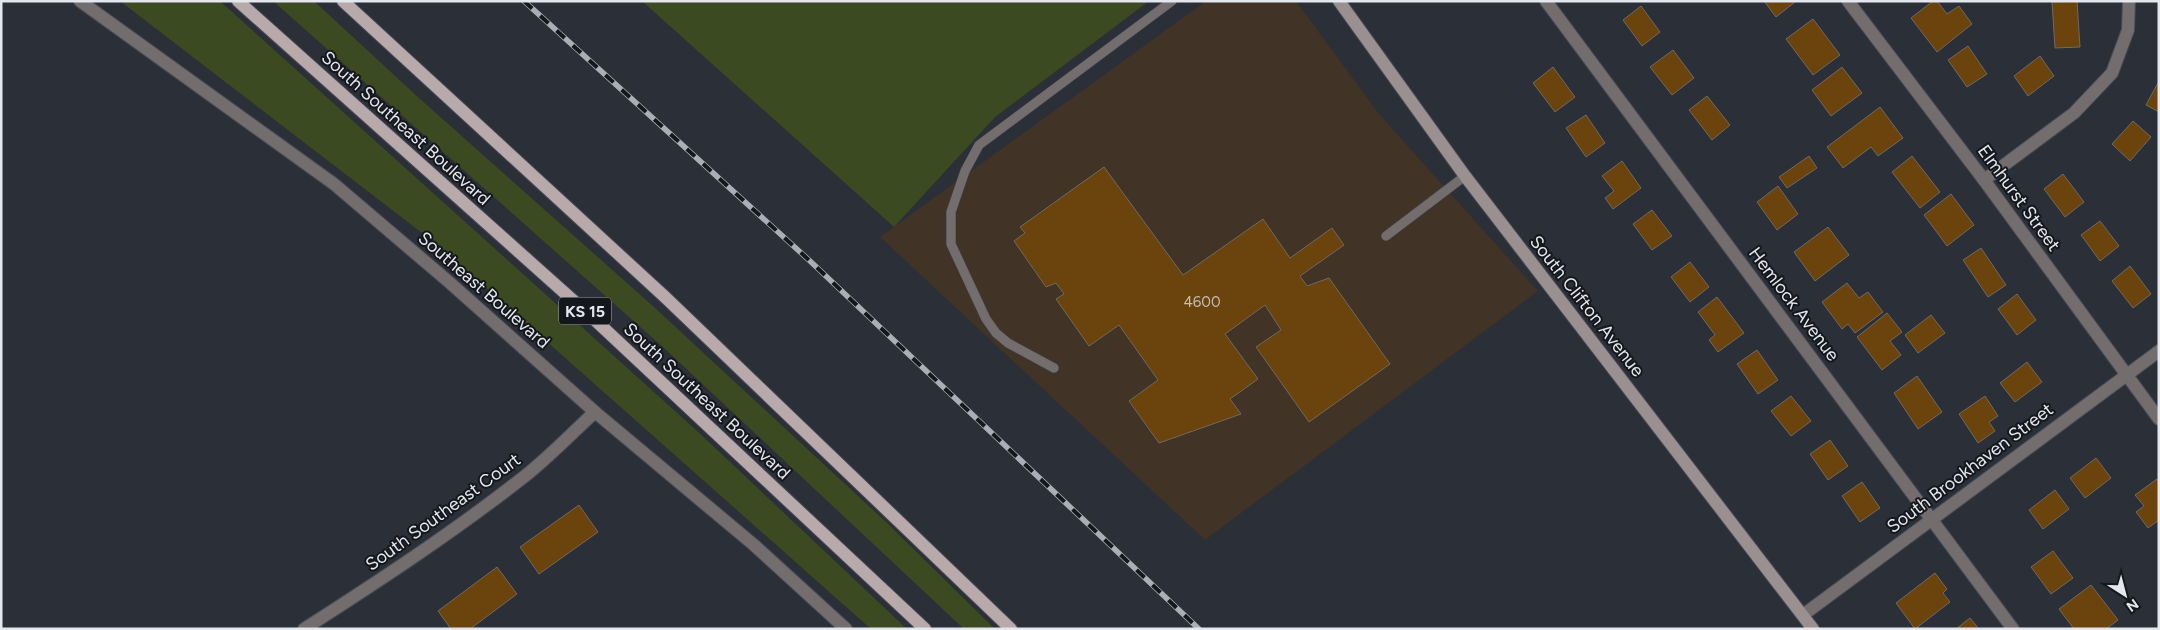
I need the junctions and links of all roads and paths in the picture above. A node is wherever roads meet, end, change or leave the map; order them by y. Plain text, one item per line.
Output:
1 (80, 1) edge
2 (238, 1) edge
3 (343, 1) edge
4 (1172, 1) edge
5 (1339, 1) edge
6 (1546, 1) edge
7 (1848, 1) edge
8 (2129, 1) edge
9 (1465, 176) junction
10 (1984, 180) junction
11 (1386, 236) dead end
12 (2159, 351) edge
13 (1054, 368) dead end
14 (2126, 375) junction
15 (595, 412) junction
16 (2159, 419) edge
17 (1931, 518) junction
18 (1803, 615) junction
19 (304, 629) edge
20 (846, 629) edge
21 (925, 629) edge
22 (1011, 629) edge
23 (1814, 629) edge
24 (2013, 629) edge

1 - 15 street, Southeast Boulevard
2 - 21 main road, South Southeast Boulevard / KS 15
3 - 22 main road
4 - 13 lane
5 - 9 street, South Clifton Avenue
6 - 17 street, Hemlock Avenue
7 - 10 street, Elmhurst Street
8 - 10 street
9 - 11 lane
9 - 18 street, South Clifton Avenue
10 - 14 street, Elmhurst Street
12 - 14 street, South Brookhaven Street
14 - 16 street, Elmhurst Street
14 - 17 street, South Brookhaven Street
15 - 19 street, South Southeast Court
15 - 20 street, Southeast Boulevard
17 - 18 street, South Brookhaven Street
17 - 24 street, Hemlock Avenue
18 - 23 street, South Clifton Avenue

